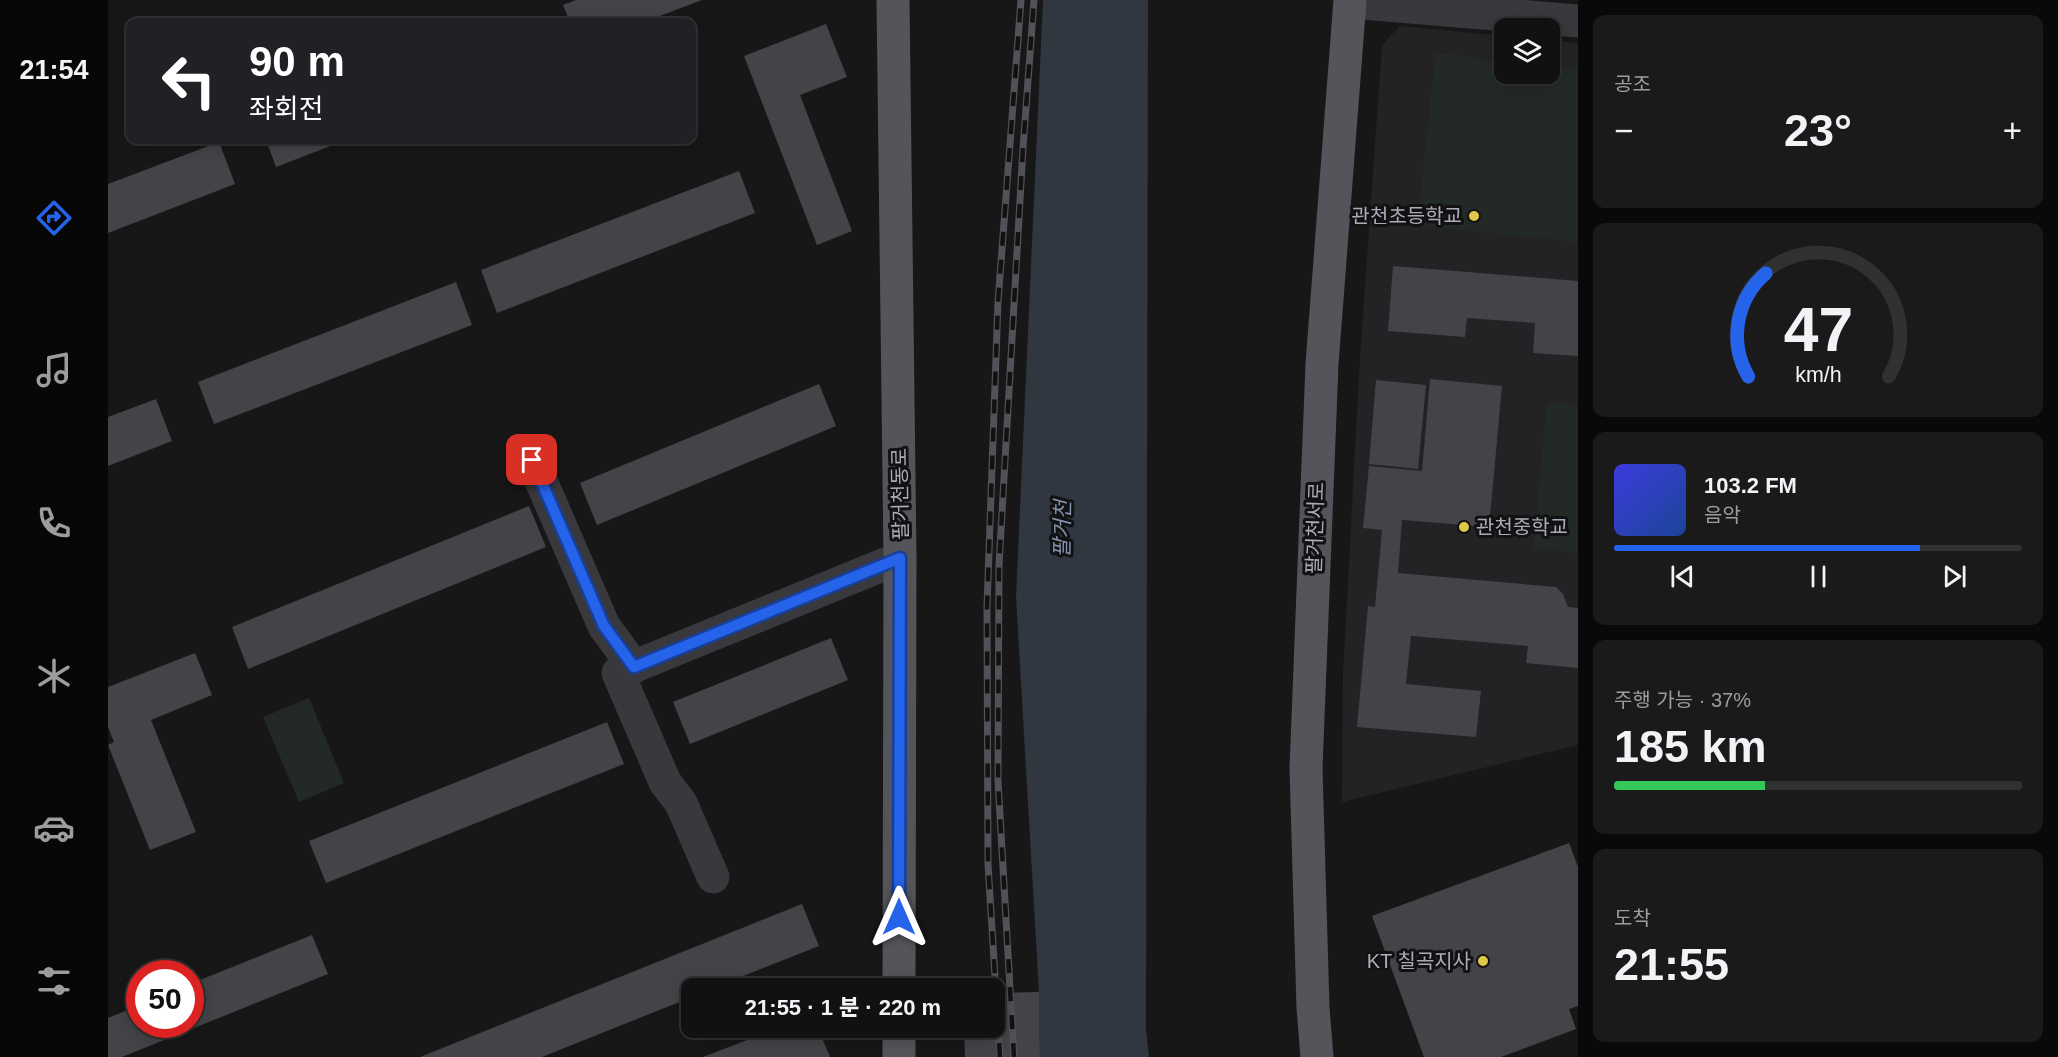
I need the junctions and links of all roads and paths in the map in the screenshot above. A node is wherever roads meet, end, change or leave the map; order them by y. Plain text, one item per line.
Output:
1 (893, 0) edge
2 (1350, 1) edge
3 (1578, 21) edge
4 (532, 460) dead end
5 (900, 558) junction
6 (634, 667) junction
7 (713, 877) dead end
8 (899, 978) edge
9 (899, 1038) edge
10 (899, 1057) edge
11 (1317, 1057) edge

1 - 5 main road, 팔거천동로
2 - 3 street
2 - 11 main road, 팔거천서로
4 - 6 street
5 - 6 street
5 - 8 main road, 팔거천동로
6 - 7 street
9 - 10 main road

